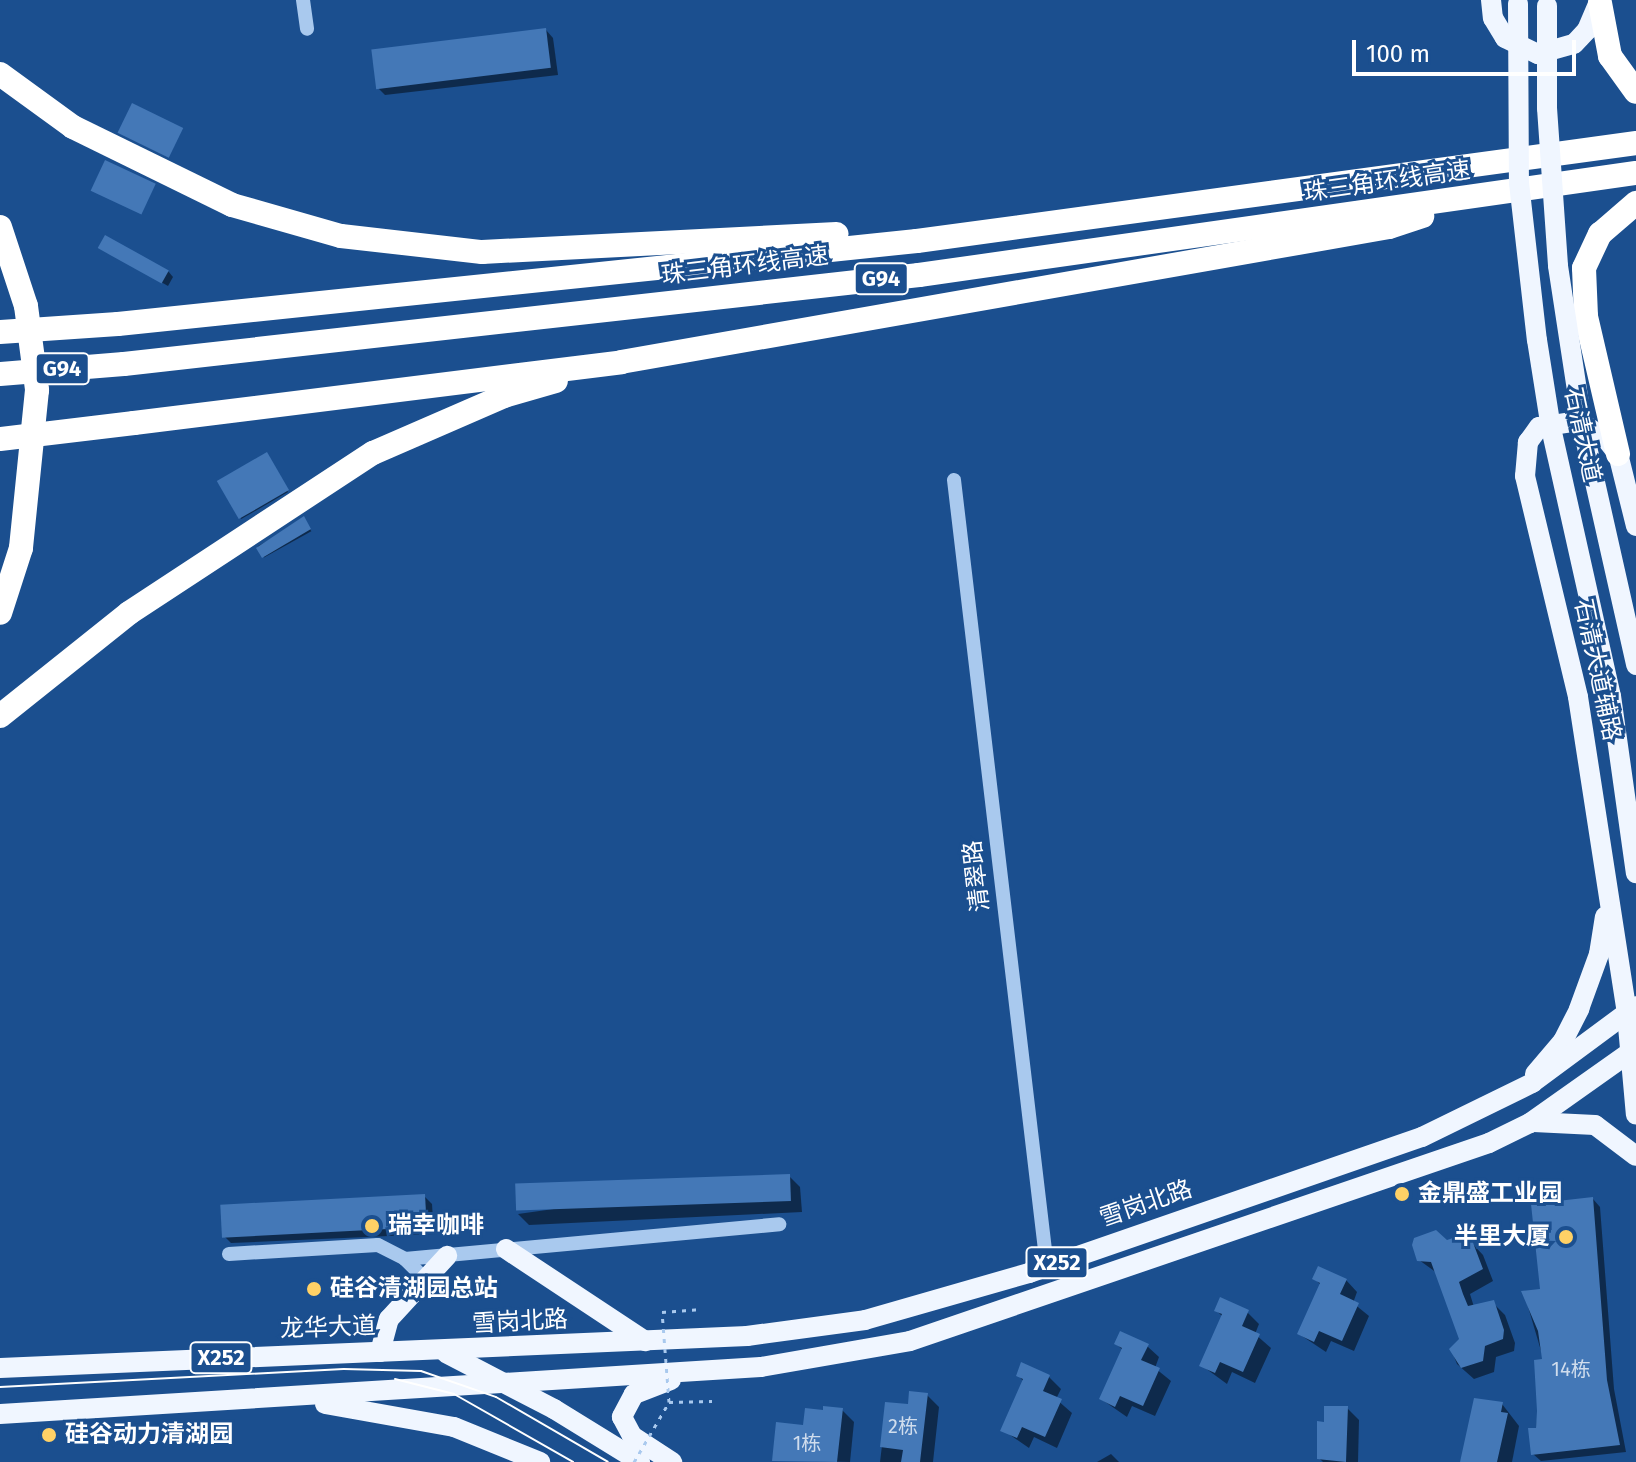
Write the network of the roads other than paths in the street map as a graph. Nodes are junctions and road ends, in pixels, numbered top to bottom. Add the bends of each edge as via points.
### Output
1 (303, 0) edge
2 (1491, 0) edge
3 (1518, 2) edge
4 (1600, 2) edge
5 (1547, 3) edge
6 (307, 29) dead end
7 (0, 74) edge
8 (1636, 92) edge
9 (1636, 143) edge
10 (1636, 173) edge
11 (1483, 197) junction
12 (1636, 203) edge
13 (1083, 220) junction
14 (0, 227) edge
15 (0, 332) edge
16 (621, 362) junction
17 (0, 374) edge
18 (0, 439) edge
19 (1618, 454) junction
20 (954, 480) dead end
21 (1636, 526) edge
22 (0, 613) edge
23 (1636, 665) edge
24 (0, 716) edge
25 (1636, 873) edge
26 (1607, 880) junction
27 (1631, 1010) edge
28 (1634, 1050) edge
29 (1515, 1092) junction
30 (1636, 1115) edge
31 (1530, 1123) junction
32 (1636, 1156) edge
33 (779, 1224) dead end
34 (506, 1249) junction
35 (229, 1254) dead end
36 (447, 1256) junction
37 (405, 1259) junction
38 (1047, 1267) junction
39 (425, 1279) junction
40 (645, 1341) junction
41 (561, 1346) junction
42 (380, 1352) junction
43 (442, 1352) junction
44 (0, 1368) edge
45 (696, 1372) junction
46 (563, 1379) junction
47 (506, 1384) junction
48 (257, 1400) junction
49 (0, 1414) edge
50 (540, 1462) edge
51 (640, 1462) edge
52 (672, 1462) edge

1 - 6 street
2 - 4 main road via 1493,18 1505,38 1538,54 1574,44
3 - 25 main road, 石清大道, bridge via 1519,183 1537,340 1551,428 1611,696
4 - 8 highway via 1610,56
5 - 23 main road, 石清大道, bridge via 1547,108 1558,266 1583,429
7 - 13 highway via 73,127 232,205 301,227 396,245 482,252
9 - 13 highway, 珠三角环线高速 / G94
10 - 11 highway, 珠三角环线高速 / G94
11 - 16 highway via 1389,227
11 - 17 highway, 珠三角环线高速 / G94, bridge via 919,275
12 - 19 highway via 1600,234 1584,268 1586,316
13 - 15 highway, 珠三角环线高速 / G94, bridge via 118,324
14 - 22 highway via 26,306 37,390 21,548
16 - 18 highway, bridge
16 - 24 highway via 504,396 373,453 129,613
19 - 21 main road
19 - 26 main road, 石清大道辅路 via 1595,429 1561,420 1539,427 1528,442 1525,476 1578,697
20 - 38 street, 清翠路
26 - 27 main road, 石清大道辅路
26 - 29 main road via 1604,925 1591,982 1563,1041
27 - 28 main road, 石清大道辅路
27 - 29 main road, 雪岗北路 / X252 via 1583,1050
28 - 30 main road, 石清大道辅路
28 - 31 main road, X252
29 - 38 main road, 雪岗北路 / X252 via 1370,1156
31 - 32 main road via 1595,1125
31 - 45 main road, X252 via 1400,1176 910,1341 833,1358
33 - 34 street
34 - 36 street
34 - 40 main road
35 - 37 street via 378,1245
36 - 37 street
36 - 39 main road
37 - 39 street
38 - 40 main road, 雪岗北路 / X252 via 850,1323 806,1331
39 - 42 main road via 389,1319
40 - 41 main road, 雪岗北路 / X252
41 - 43 main road, 雪岗北路 / X252
41 - 46 main road
42 - 43 main road, 龙华大道 / X252
42 - 44 main road, 龙华大道 / X252
43 - 47 main road, 龙华大道
45 - 46 main road, X252
45 - 52 main road via 641,1390 622,1413 632,1436
46 - 47 main road, X252
47 - 48 main road, X252
47 - 51 main road, 龙华大道
48 - 49 main road, X252
48 - 50 main road via 401,1415 454,1427

